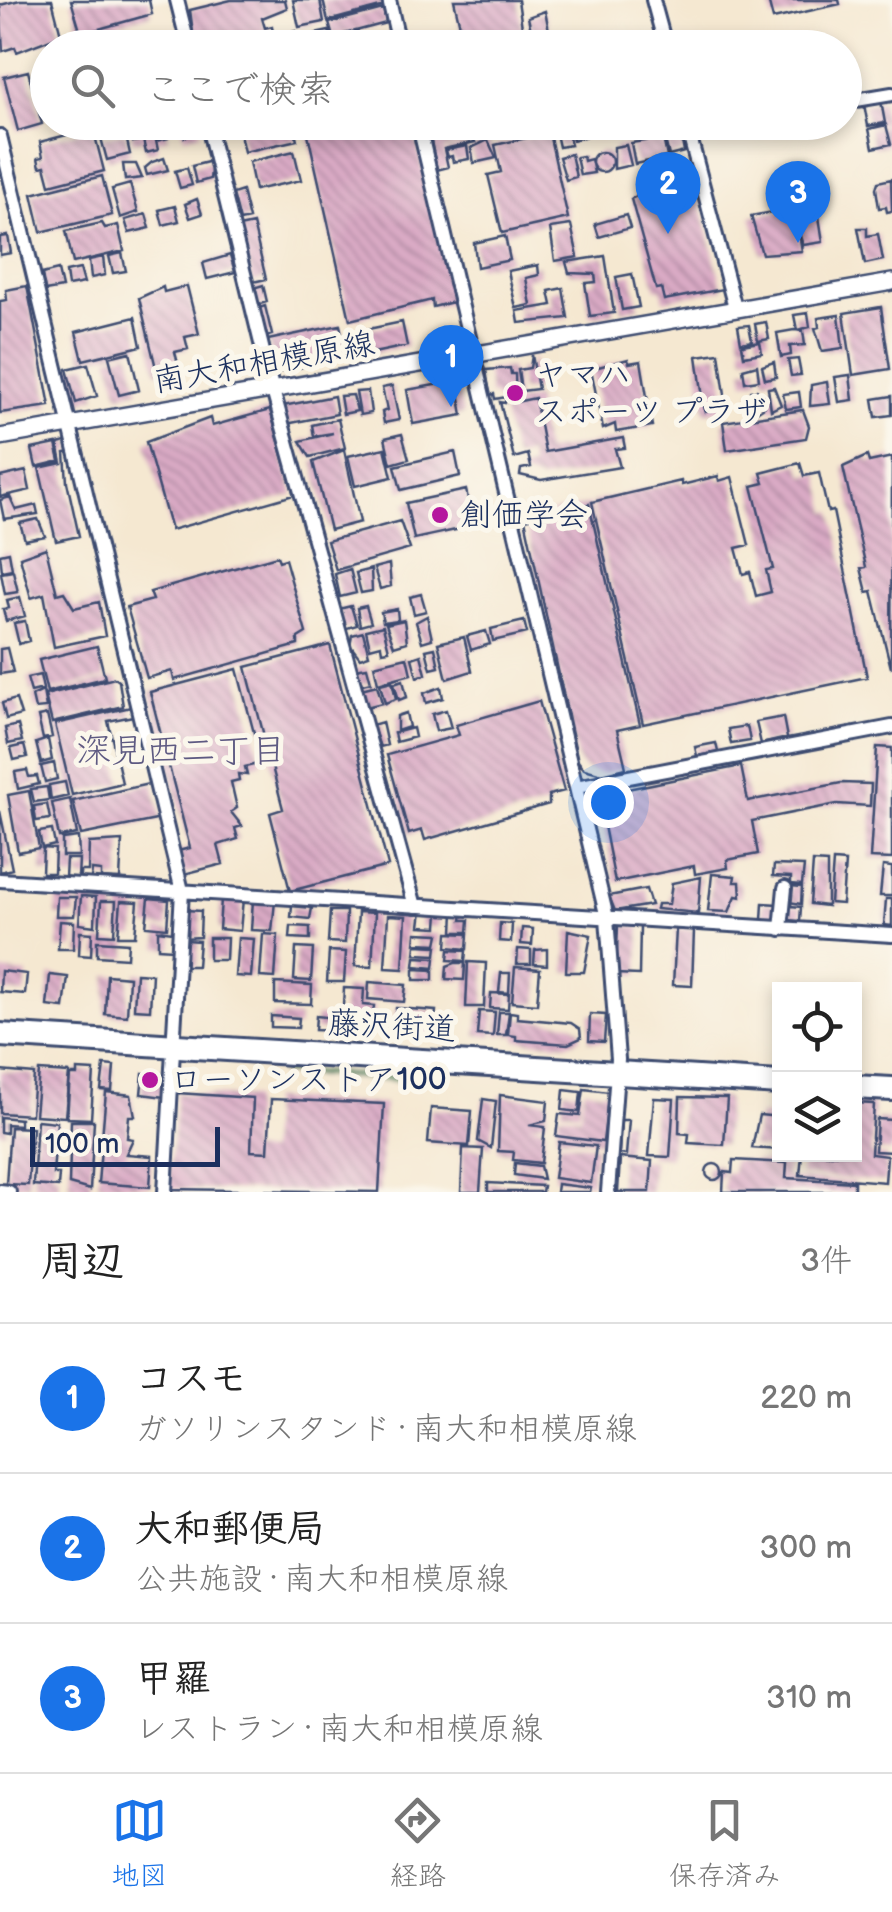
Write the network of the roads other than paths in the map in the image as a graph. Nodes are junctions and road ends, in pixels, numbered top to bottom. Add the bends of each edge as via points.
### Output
1 (177, 0) edge
2 (389, 0) edge
3 (653, 0) edge
4 (184, 30) edge
5 (396, 30) edge
6 (661, 30) edge
7 (892, 94) edge
8 (862, 99) edge
9 (0, 136) edge
10 (211, 140) edge
11 (422, 140) edge
12 (690, 140) edge
13 (3, 162) edge
14 (892, 282) edge
15 (735, 308) junction
16 (473, 353) junction
17 (272, 388) junction
18 (72, 425) junction
19 (0, 438) edge
20 (892, 727) edge
21 (576, 787) junction
22 (0, 880) edge
23 (785, 888) dead end
24 (182, 891) junction
25 (415, 906) junction
26 (607, 918) junction
27 (781, 928) junction
28 (892, 936) edge
29 (0, 1036) edge
30 (174, 1047) junction
31 (617, 1073) junction
32 (772, 1082) edge
33 (862, 1087) edge
34 (892, 1089) edge
35 (0, 1192) edge
36 (9, 1192) edge
37 (165, 1192) edge
38 (608, 1192) edge

1 - 4 street
2 - 5 street
3 - 6 street
7 - 8 street
9 - 13 street
10 - 17 street
11 - 16 street
12 - 15 street
13 - 18 street
14 - 15 street, 南大和相模原線
15 - 16 street, 南大和相模原線
16 - 17 street, 南大和相模原線
16 - 21 street
17 - 18 street, 南大和相模原線
17 - 25 street
18 - 19 street, 南大和相模原線
18 - 24 street
20 - 21 street
21 - 26 street
22 - 24 street
23 - 27 street
24 - 25 street
24 - 30 street
25 - 26 street
26 - 27 street
26 - 31 street
27 - 28 street
29 - 30 highway, 藤沢街道
30 - 31 highway, 藤沢街道
30 - 37 street
31 - 32 highway, 藤沢街道
31 - 38 street
33 - 34 highway
35 - 36 street

